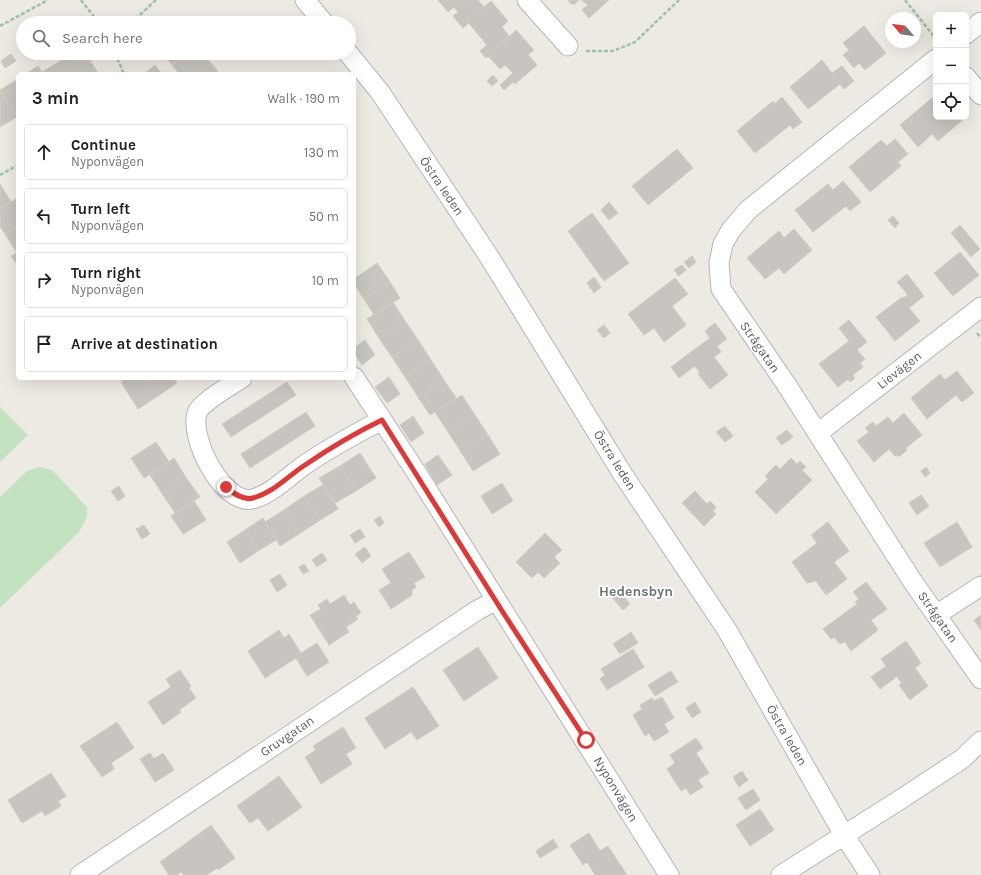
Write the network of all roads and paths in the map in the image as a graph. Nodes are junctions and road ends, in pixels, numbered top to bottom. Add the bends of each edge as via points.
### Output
1 (48, 0) edge
2 (81, 0) edge
3 (156, 0) edge
4 (306, 0) edge
5 (527, 0) edge
6 (679, 0) edge
7 (905, 0) edge
8 (18, 16) edge
9 (94, 16) edge
10 (139, 16) edge
11 (319, 16) edge
12 (16, 17) edge
13 (981, 22) edge
14 (0, 26) edge
15 (969, 32) edge
16 (933, 35) edge
17 (568, 46) joint
18 (118, 60) edge
19 (354, 60) edge
20 (933, 61) edge
21 (123, 72) edge
22 (969, 81) edge
23 (981, 95) edge
24 (16, 166) edge
25 (0, 175) edge
26 (981, 307) edge
27 (239, 380) edge
28 (356, 380) edge
29 (382, 420) junction
30 (818, 433) junction
31 (981, 586) edge
32 (496, 600) junction
33 (936, 614) junction
34 (981, 679) edge
35 (981, 741) edge
36 (844, 835) junction
37 (80, 875) edge
38 (669, 875) edge
39 (781, 875) edge
40 (870, 875) edge

1 - 8 path
2 - 9 path
3 - 10 path
4 - 11 street
5 - 17 street
6 - 17 path via 635,42 613,51 589,52
7 - 16 path
12 - 14 path
13 - 15 street
18 - 21 path
19 - 36 street, Östra leden via 380,92 490,258 622,473 727,630
20 - 30 street, Strågatan via 748,210 723,244 719,263 721,289
22 - 23 street
24 - 25 path
26 - 30 street, Lievägen
27 - 29 street via 208,400 197,412 195,427 201,450 214,471 226,487 238,496 252,499 272,489 349,437
28 - 29 street, Nyponvägen
29 - 32 street, Nyponvägen
30 - 33 street, Strågatan
31 - 33 street
32 - 37 street, Gruvgatan
32 - 38 street, Nyponvägen
33 - 34 street, Strågatan
35 - 36 street via 962,759
36 - 39 street
36 - 40 street, Östra leden

